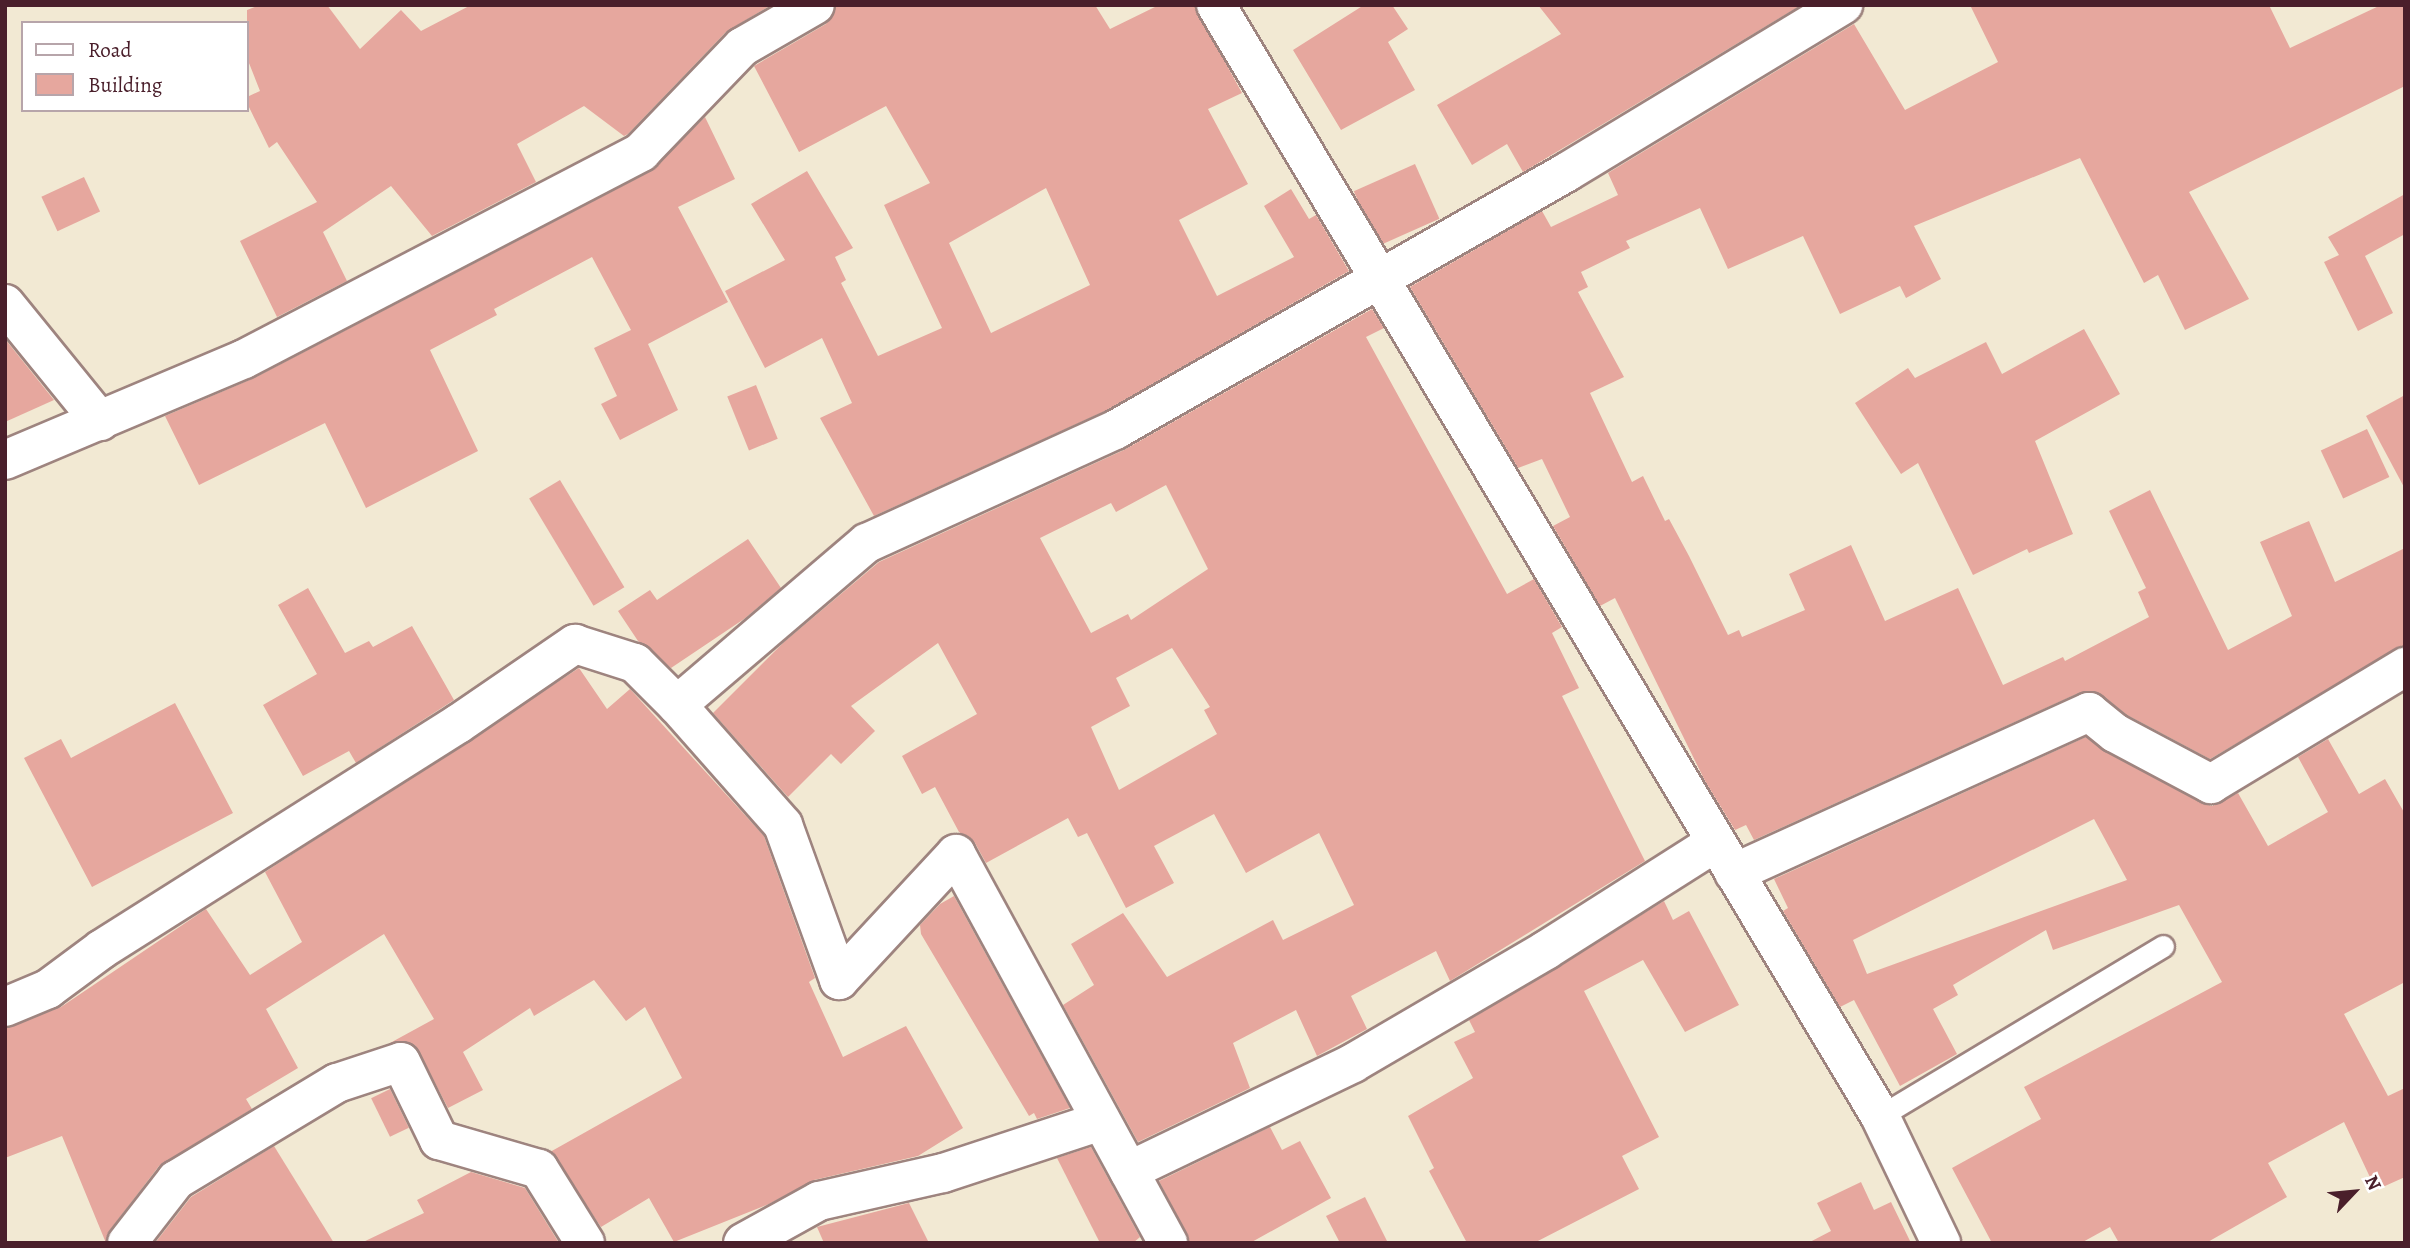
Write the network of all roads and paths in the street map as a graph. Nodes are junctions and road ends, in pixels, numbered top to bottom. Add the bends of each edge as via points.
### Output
1 (814, 5) edge
2 (1216, 5) edge
3 (1843, 5) edge
4 (1380, 278) junction
5 (5, 304) edge
6 (100, 421) junction
7 (5, 460) edge
8 (2405, 667) edge
9 (677, 705) junction
10 (1725, 858) junction
11 (2163, 946) dead end
12 (5, 1007) edge
13 (1880, 1116) junction
14 (1101, 1121) junction
15 (1129, 1171) junction
16 (127, 1243) edge
17 (585, 1243) edge
18 (743, 1243) edge
19 (1168, 1243) edge
20 (1941, 1243) edge

1 - 6 street via 742,47 641,152 244,359
2 - 4 street
3 - 4 street via 1567,172
4 - 9 street via 1115,430 867,543
4 - 10 street
5 - 6 street
6 - 7 street
8 - 10 street via 2211,784 2115,733 2089,712
9 - 12 street via 635,663 575,644 48,989
9 - 14 street via 783,825 839,980 956,854
10 - 13 street
10 - 15 street via 1546,950 1353,1063
11 - 13 lane
13 - 20 street
14 - 15 street
14 - 18 street via 943,1173 819,1201
15 - 19 street
16 - 17 street via 176,1180 337,1083 401,1062 439,1140 539,1170

